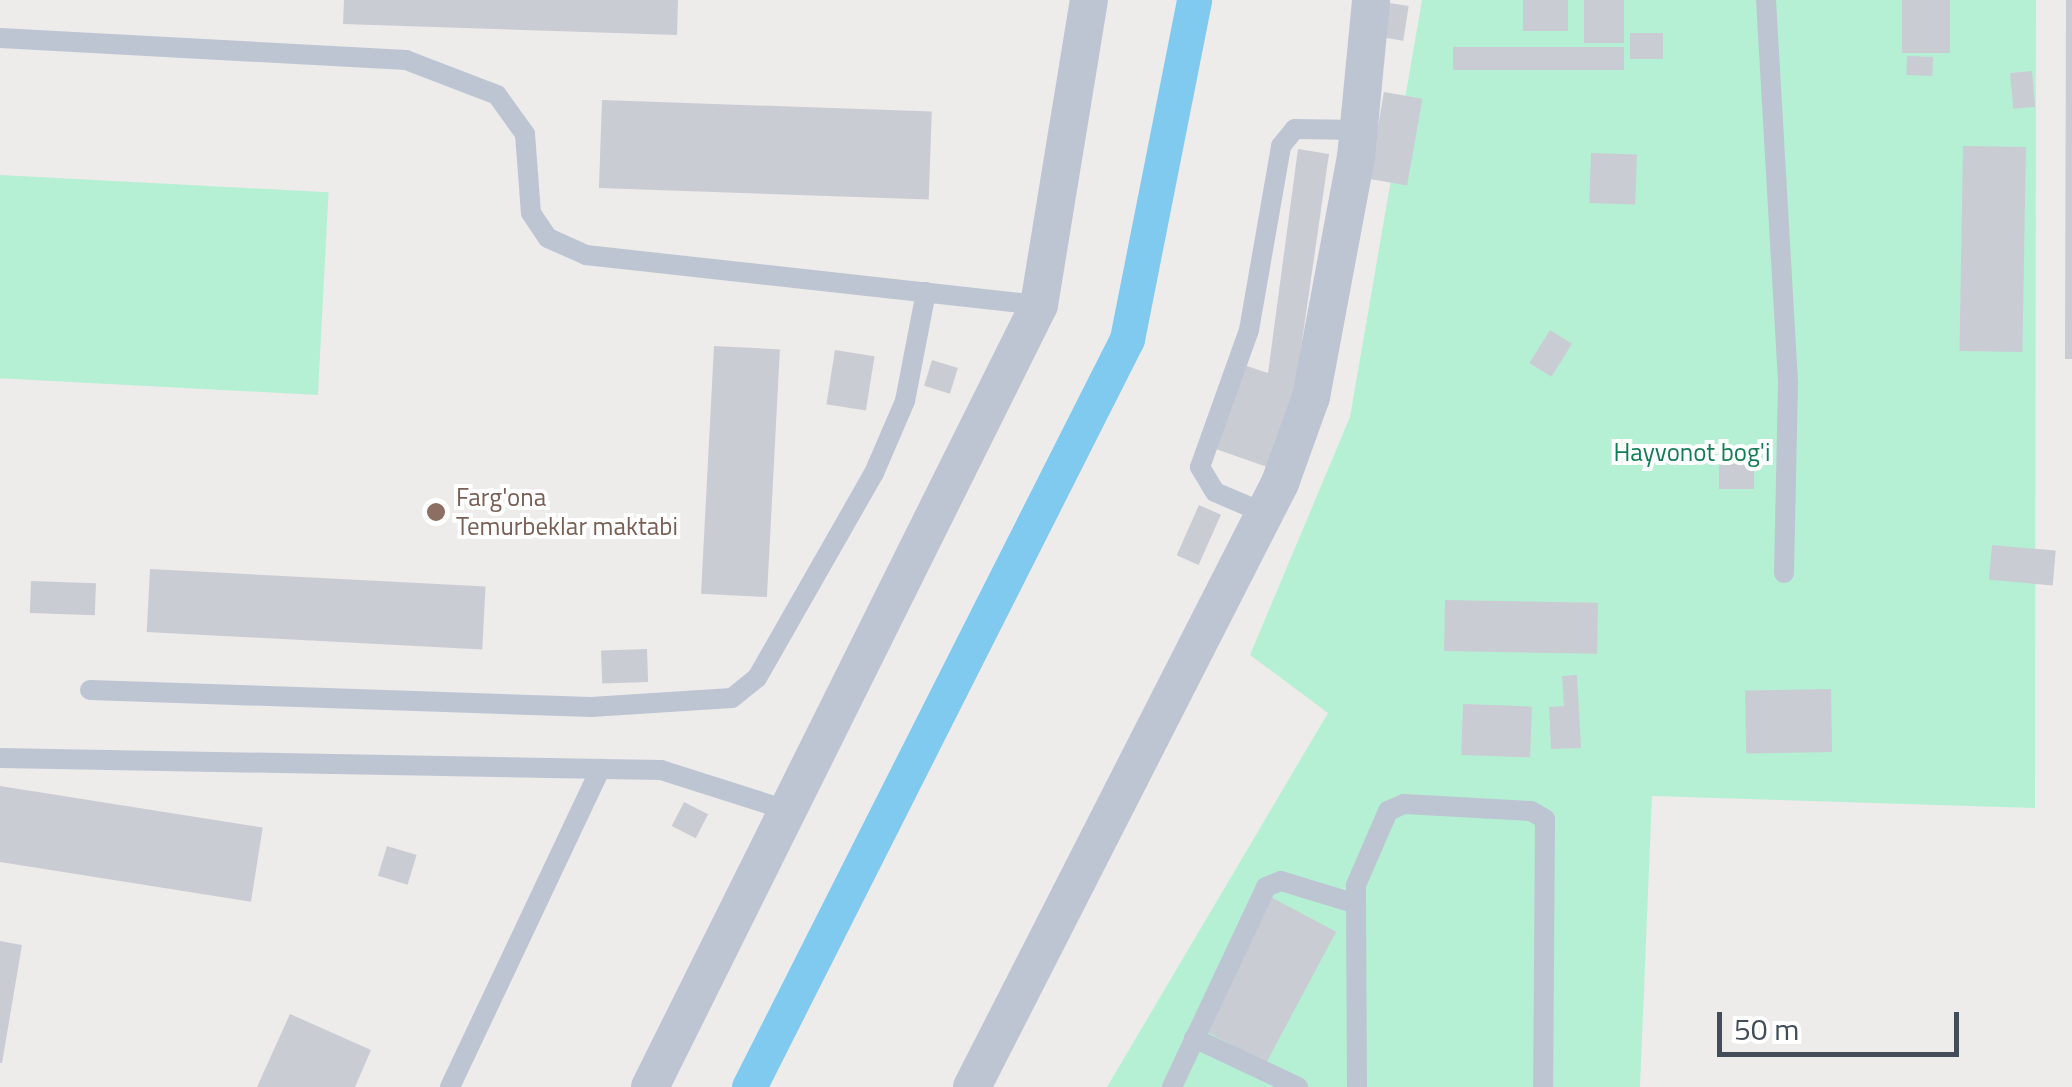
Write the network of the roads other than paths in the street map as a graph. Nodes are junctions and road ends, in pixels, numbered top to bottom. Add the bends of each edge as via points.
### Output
1 (1089, 0) edge
2 (1371, 0) edge
3 (1766, 0) edge
4 (0, 38) edge
5 (1358, 130) junction
6 (926, 292) junction
7 (1038, 305) junction
8 (1264, 513) junction
9 (1784, 573) dead end
10 (90, 690) dead end
11 (0, 758) edge
12 (600, 769) junction
13 (786, 810) junction
14 (1356, 904) junction
15 (1194, 1038) junction
16 (450, 1087) edge
17 (650, 1087) edge
18 (972, 1087) edge
19 (1172, 1087) edge
20 (1298, 1087) edge
21 (1357, 1087) edge
22 (1543, 1087) edge

1 - 7 street
2 - 5 street
3 - 9 lane via 1788,383
4 - 6 lane via 406,60 497,96 524,134 530,214 548,238 586,255
5 - 8 street via 1311,398
5 - 8 lane via 1295,130 1282,146 1249,330 1200,467 1215,492
6 - 7 lane
6 - 10 lane via 905,400 874,472 757,678 732,698 590,707
7 - 13 street
8 - 18 street
11 - 12 lane
12 - 13 lane via 661,770
12 - 16 lane
13 - 17 street
14 - 15 lane via 1282,881 1266,887
14 - 21 lane
14 - 22 lane via 1356,884 1388,811 1404,804 1532,811 1546,819
15 - 19 lane
15 - 20 lane

